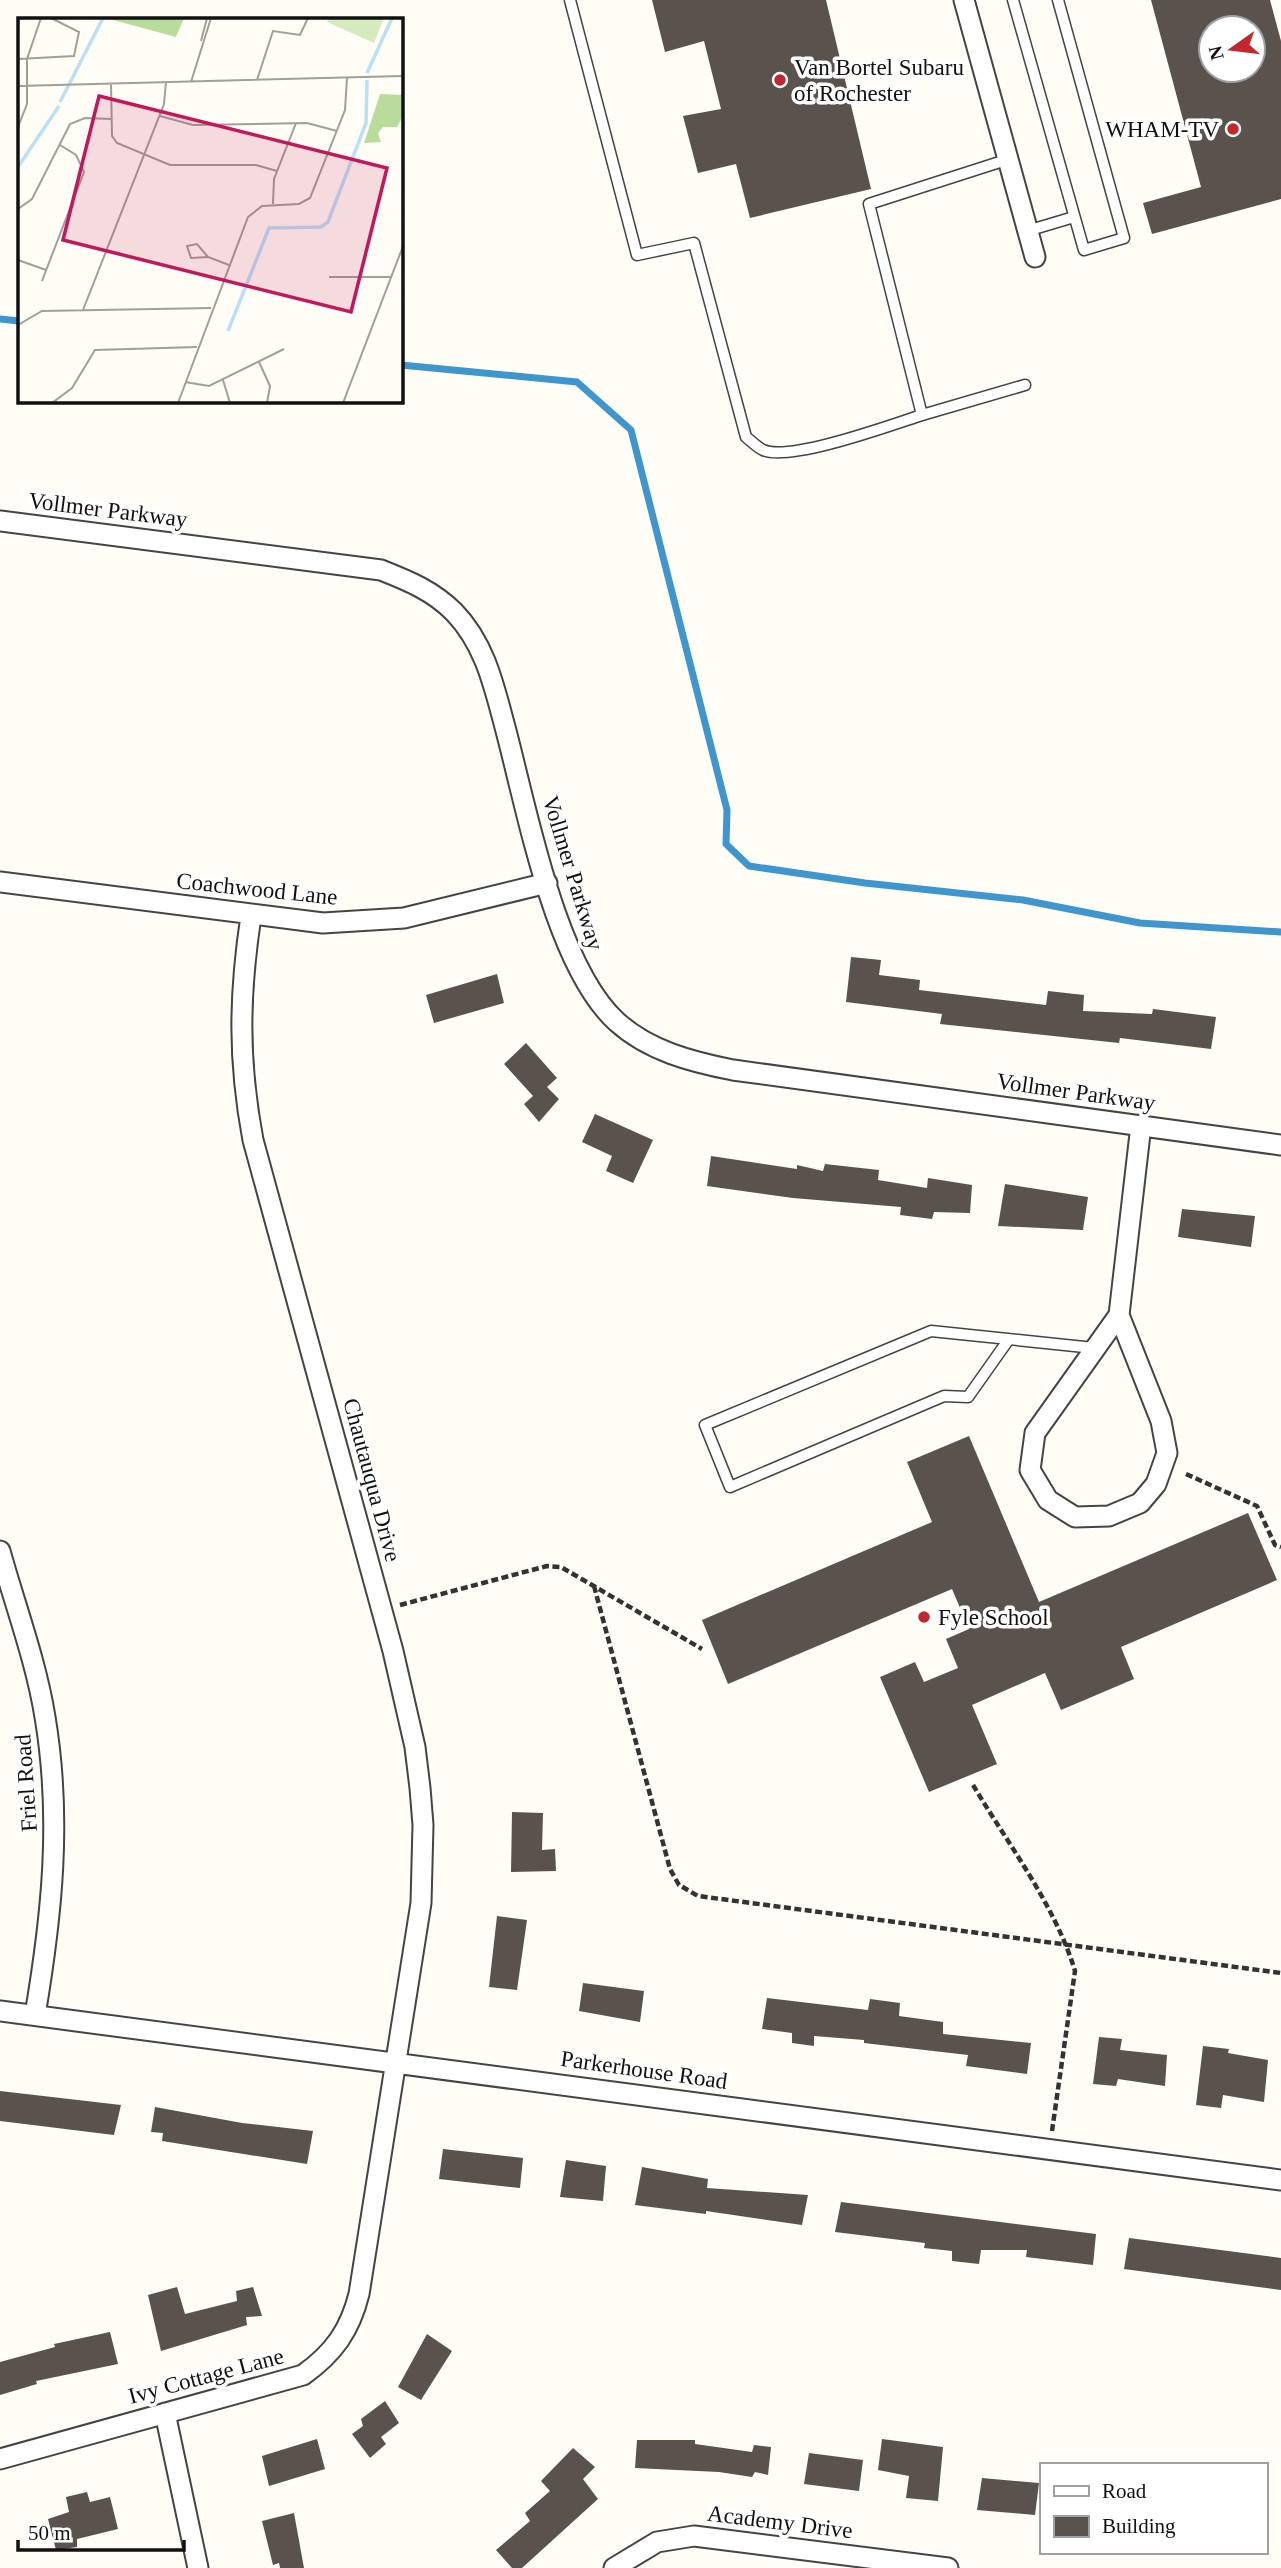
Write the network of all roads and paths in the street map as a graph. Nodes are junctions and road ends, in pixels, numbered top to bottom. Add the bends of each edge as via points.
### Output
1 (570, 0) edge
2 (964, 0) edge
3 (1013, 0) edge
4 (1058, 0) edge
5 (1006, 160) junction
6 (1074, 217) junction
7 (1027, 231) junction
8 (1035, 257) dead end
9 (1025, 385) dead end
10 (922, 415) junction
11 (0, 521) edge
12 (0, 882) edge
13 (547, 883) junction
14 (251, 916) junction
15 (1141, 1125) junction
16 (1281, 1145) edge
17 (1119, 1315) junction
18 (1009, 1339) junction
19 (1094, 1349) junction
20 (1186, 1474) dead end
21 (1281, 1547) edge
22 (0, 1551) edge
23 (594, 1586) junction
24 (382, 1610) junction
25 (702, 1649) dead end
26 (973, 1785) dead end
27 (1067, 1947) junction
28 (1281, 1973) edge
29 (0, 2011) edge
30 (35, 2015) junction
31 (398, 2062) junction
32 (1049, 2149) junction
33 (1281, 2180) edge
34 (165, 2413) junction
35 (0, 2459) edge
36 (198, 2568) edge
37 (614, 2568) edge
38 (948, 2568) edge

1 - 10 lane via 637,255 694,243 746,437 764,450 781,452 815,447
2 - 5 street
3 - 6 lane
4 - 6 lane via 1124,238 1084,250
5 - 7 street
5 - 10 lane via 869,204
6 - 7 lane
7 - 8 street
9 - 10 lane
11 - 13 street, Vollmer Parkway via 381,570 436,596 468,629 489,665
12 - 14 street, Coachwood Lane
13 - 14 street, Coachwood Lane via 404,918 323,923
13 - 15 street, Vollmer Parkway via 578,970 596,999 617,1023 671,1055 733,1070
14 - 24 street, Chautauqua Drive via 239,1030 253,1140
15 - 16 street, Vollmer Parkway
15 - 17 street
17 - 19 street
17 - 19 street via 1161,1421 1167,1453 1156,1484 1140,1503 1109,1516 1075,1517 1048,1500 1030,1470 1035,1433
18 - 18 lane via 968,1397 944,1396 730,1487 705,1425 931,1331
18 - 19 lane
20 - 21 path via 1257,1506 1275,1545
22 - 30 street, Friel Road via 45,1714 56,1812 53,1897
23 - 24 path via 561,1567 547,1566
23 - 25 path
23 - 27 path via 670,1868 679,1885 698,1896
24 - 31 street, Chautauqua Drive via 415,1747 423,1825 421,1903
26 - 27 path
27 - 28 path
27 - 32 path via 1075,1971
29 - 30 street, Parkerhouse Road
30 - 31 street, Parkerhouse Road
31 - 32 street, Parkerhouse Road
31 - 34 street, Ivy Cottage Lane via 359,2294 345,2336 303,2375
32 - 33 street, Parkerhouse Road
34 - 35 street, Ivy Cottage Lane
34 - 36 street
37 - 38 street, Academy Drive via 657,2542 694,2536

